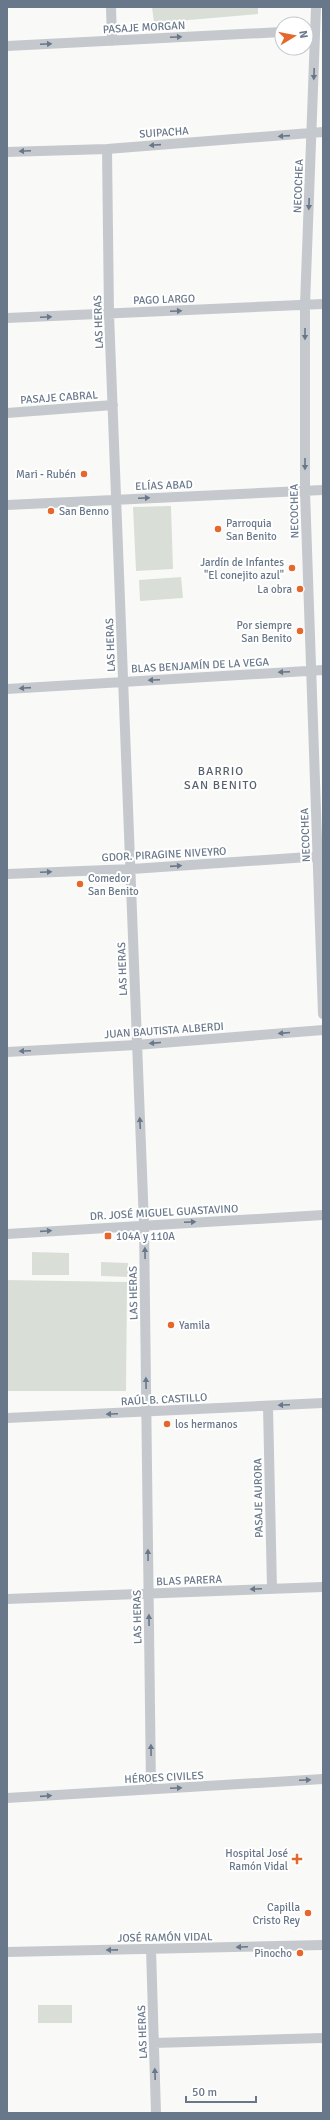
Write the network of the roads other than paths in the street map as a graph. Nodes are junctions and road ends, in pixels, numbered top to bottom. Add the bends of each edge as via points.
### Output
1 (111, 7) edge
2 (316, 7) edge
3 (315, 30) edge
4 (274, 32) edge
5 (112, 41) junction
6 (7, 46) edge
7 (323, 132) edge
8 (312, 134) junction
9 (107, 148) junction
10 (7, 152) edge
11 (323, 304) edge
12 (305, 306) junction
13 (109, 314) junction
14 (7, 318) edge
15 (113, 405) junction
16 (7, 413) edge
17 (323, 490) edge
18 (305, 491) junction
19 (117, 499) junction
20 (7, 505) edge
21 (323, 670) edge
22 (310, 671) junction
23 (124, 682) junction
24 (7, 689) edge
25 (320, 856) edge
26 (132, 868) junction
27 (7, 874) edge
28 (323, 1014) edge
29 (323, 1030) edge
30 (136, 1045) junction
31 (7, 1052) edge
32 (323, 1215) edge
33 (144, 1224) junction
34 (7, 1234) edge
35 (323, 1403) edge
36 (268, 1406) junction
37 (146, 1413) junction
38 (7, 1418) edge
39 (323, 1587) edge
40 (272, 1589) junction
41 (148, 1594) junction
42 (7, 1599) edge
43 (323, 1779) edge
44 (152, 1789) junction
45 (7, 1798) edge
46 (323, 1945) edge
47 (151, 1949) junction
48 (7, 1952) edge
49 (323, 2038) edge
50 (154, 2043) junction
51 (156, 2113) edge

1 - 5 street
2 - 3 street, NECOCHEA
3 -> 8 street, NECOCHEA
5 -> 4 street, PASAJE MORGAN
6 -> 5 street, PASAJE MORGAN
7 - 8 street, SUIPACHA
8 -> 9 street, SUIPACHA
8 -> 12 street, NECOCHEA
9 -> 10 street, SUIPACHA
9 - 13 street, LAS HERAS
11 - 12 street, PAGO LARGO
13 -> 12 street, PAGO LARGO
12 -> 18 street, NECOCHEA
14 -> 13 street, PAGO LARGO
13 - 15 street, LAS HERAS
15 - 16 street, PASAJE CABRAL
15 - 19 street, LAS HERAS
17 - 18 street, ELÍAS ABAD
19 -> 18 street, ELÍAS ABAD
18 - 22 street, NECOCHEA
19 - 20 street, ELÍAS ABAD
19 - 23 street, LAS HERAS
21 - 22 street, BLAS BENJAMÍN DE LA VEGA
22 -> 23 street, BLAS BENJAMÍN DE LA VEGA
22 - 25 street, NECOCHEA
23 -> 24 street, BLAS BENJAMÍN DE LA VEGA
23 - 26 street, LAS HERAS
26 -> 25 street, GDOR. PIRAGINE NIVEYRO
25 - 28 street, NECOCHEA
27 -> 26 street, GDOR. PIRAGINE NIVEYRO
26 - 30 street, LAS HERAS
29 -> 30 street, JUAN BAUTISTA ALBERDI
30 -> 31 street, JUAN BAUTISTA ALBERDI
33 -> 30 street, LAS HERAS
33 -> 32 street, DR. JOSÉ MIGUEL GUASTAVINO
34 -> 33 street, DR. JOSÉ MIGUEL GUASTAVINO
37 -> 33 street, LAS HERAS
35 -> 36 street, RAÚL B. CASTILLO
36 - 37 street, RAÚL B. CASTILLO
36 - 40 street, PASAJE AURORA
37 -> 38 street, RAÚL B. CASTILLO
41 -> 37 street, LAS HERAS
39 - 40 street, BLAS PARERA
40 -> 41 street, BLAS PARERA
41 - 42 street, BLAS PARERA
44 -> 41 street, LAS HERAS
44 -> 43 street, HÉROES CIVILES
45 -> 44 street, HÉROES CIVILES
46 -> 47 street, JOSÉ RAMÓN VIDAL
47 -> 48 street, JOSÉ RAMÓN VIDAL
47 - 50 street, LAS HERAS
49 - 50 street
51 -> 50 street, LAS HERAS

